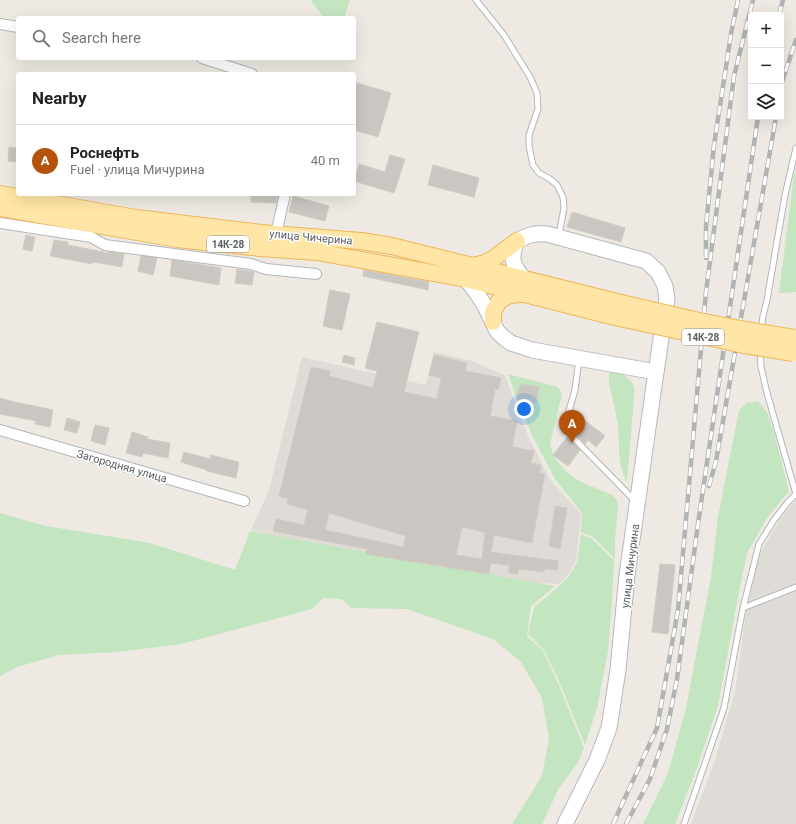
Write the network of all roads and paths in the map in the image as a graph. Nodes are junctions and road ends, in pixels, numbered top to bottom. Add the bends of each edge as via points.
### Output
1 (476, 0) edge
2 (0, 24) edge
3 (16, 27) edge
4 (208, 60) edge
5 (246, 72) edge
6 (796, 148) edge
7 (0, 194) edge
8 (285, 196) edge
9 (0, 208) edge
10 (0, 223) edge
11 (276, 234) junction
12 (559, 238) junction
13 (517, 241) junction
14 (469, 273) junction
15 (316, 274) dead end
16 (523, 286) junction
17 (616, 309) junction
18 (493, 322) junction
19 (760, 338) dead end
20 (795, 338) edge
21 (760, 345) dead end
22 (794, 353) edge
23 (579, 358) junction
24 (656, 372) junction
25 (0, 430) edge
26 (796, 494) edge
27 (244, 501) dead end
28 (637, 504) junction
29 (796, 586) edge
30 (743, 608) junction
31 (565, 824) edge
32 (684, 824) edge

1 - 12 lane via 504,35 537,93 538,109 529,135 529,146 534,165 540,173 557,185 563,196 564,208
2 - 3 street
4 - 5 street
6 - 19 lane
7 - 11 main road, улица Чичерина / 14К-28 via 136,218
8 - 11 street
9 - 14 main road, улица Чичерина / 14К-28 via 177,239 317,252
10 - 15 street via 91,238 105,245
11 - 14 main road, улица Чичерина / 14К-28 via 392,246
12 - 13 main road via 536,234
12 - 24 main road, улица Мичурина via 646,261 658,272 665,286 667,299
13 - 14 main road via 494,259
13 - 16 main road via 513,259
14 - 16 main road, улица Чичерина / 14К-28
14 - 18 main road via 476,292
16 - 17 main road, улица Чичерина / 14К-28
16 - 18 main road via 499,302 493,312
17 - 20 main road, 14К-28, bridge
17 - 22 main road, 14К-28, bridge via 730,342
18 - 23 main road via 497,330 511,343 532,350
21 - 26 lane via 761,367 767,393
23 - 24 main road
23 - 28 lane via 575,390 564,428
24 - 28 main road, улица Мичурина
25 - 27 street, Загородняя улица
26 - 30 lane via 774,520 759,544
28 - 31 main road, улица Мичурина via 609,728 597,760
29 - 30 lane
30 - 32 lane via 724,708

